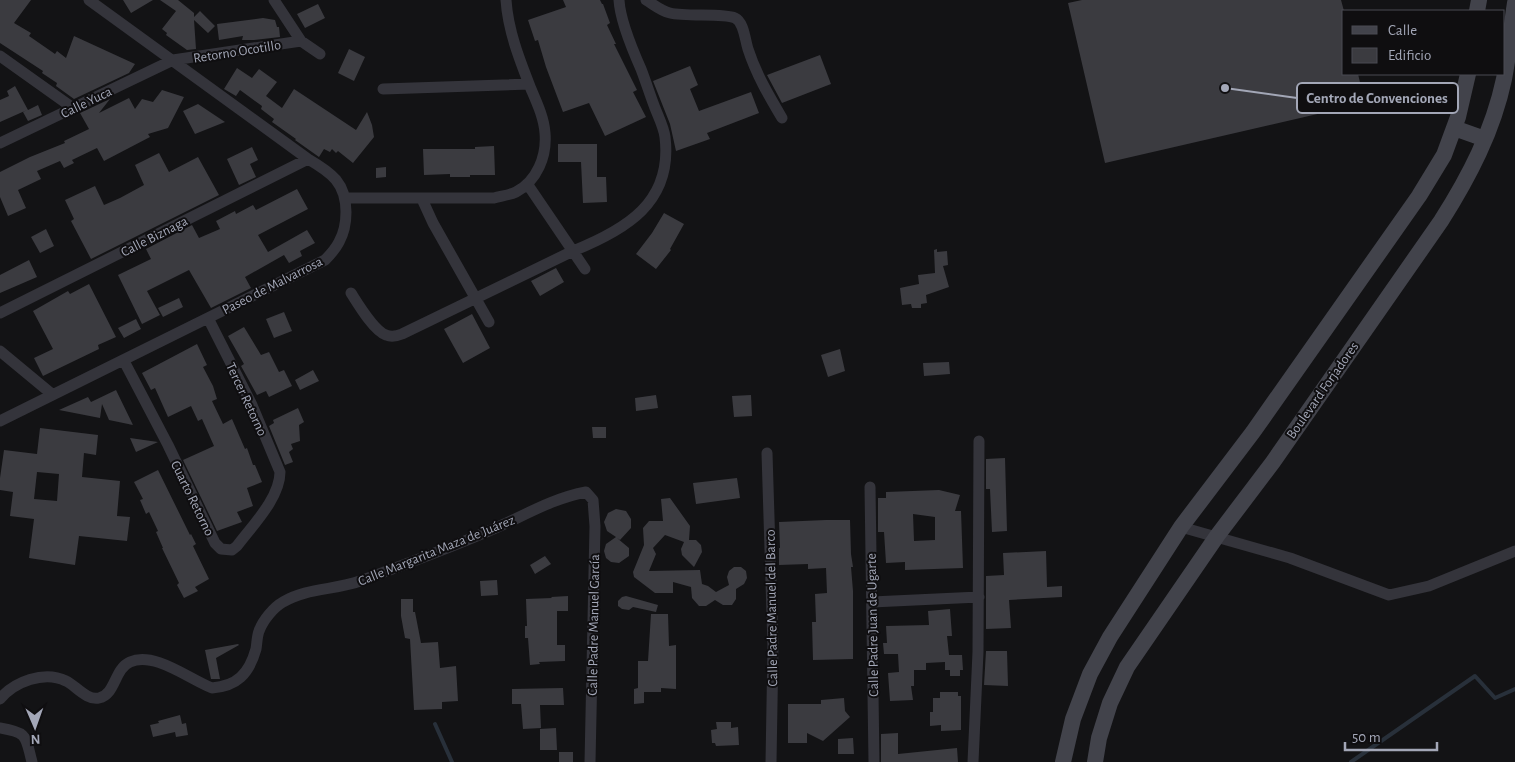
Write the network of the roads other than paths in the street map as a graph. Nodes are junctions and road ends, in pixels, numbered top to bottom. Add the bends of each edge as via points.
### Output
1 (89, 0) edge
2 (274, 0) edge
3 (506, 0) edge
4 (620, 0) edge
5 (646, 0) edge
6 (1515, 3) edge
7 (1513, 26) edge
8 (301, 41) junction
9 (320, 54) dead end
10 (0, 56) edge
11 (173, 60) junction
12 (1505, 73) edge
13 (1468, 75) edge
14 (1505, 75) edge
15 (529, 84) junction
16 (383, 89) dead end
17 (73, 108) junction
18 (782, 118) dead end
19 (1454, 128) junction
20 (1485, 139) junction
21 (0, 144) edge
22 (308, 159) junction
23 (528, 184) junction
24 (346, 198) junction
25 (422, 199) junction
26 (573, 251) junction
27 (585, 270) dead end
28 (351, 293) dead end
29 (475, 299) junction
30 (0, 313) edge
31 (208, 318) junction
32 (489, 322) dead end
33 (0, 351) edge
34 (124, 361) junction
35 (53, 395) junction
36 (0, 421) edge
37 (979, 441) dead end
38 (767, 453) dead end
39 (280, 482) joint
40 (870, 487) dead end
41 (586, 492) joint
42 (1181, 527) junction
43 (1217, 536) junction
44 (1515, 551) edge
45 (979, 597) junction
46 (872, 602) junction
47 (0, 700) edge
48 (0, 728) edge
49 (32, 762) edge
50 (590, 762) edge
51 (772, 762) edge
52 (874, 762) edge
53 (973, 762) edge
54 (1063, 762) edge
55 (1095, 762) edge

1 - 11 street
2 - 8 street, Retorno Ocotillo
3 - 15 street via 507,16
4 - 26 street via 630,44 665,135 666,153 661,181 652,198 625,226
5 - 18 street via 668,13 737,20 766,92
6 - 7 main road, Boulevard Forjadores
7 - 12 main road, Boulevard Forjadores
8 - 9 street, Retorno Ocotillo
8 - 11 street, Retorno Ocotillo
10 - 17 street
11 - 17 street, Calle Yuca
11 - 22 street
13 - 19 main road
14 - 20 main road, Boulevard Forjadores
15 - 16 street
15 - 23 street via 546,133 540,167
17 - 21 street, Calle Yuca
19 - 20 main road
19 - 42 main road via 1444,155 1414,204 1253,432
20 - 43 main road, Boulevard Forjadores via 1467,180 1441,221 1273,462
22 - 24 street via 334,177
22 - 30 street, Calle Biznaga
23 - 25 street via 494,198
23 - 26 street
24 - 25 street
24 - 31 street, Paseo de Malvarrosa via 346,222 339,242 325,260
25 - 29 street
26 - 27 street
26 - 29 street
28 - 29 street via 377,330 390,336 402,334
29 - 32 street
31 - 34 street, Paseo de Malvarrosa
31 - 39 street, Tercer Retorno via 256,413 278,465
33 - 35 street
34 - 35 street, Paseo de Malvarrosa
34 - 39 street, Cuarto Retorno via 215,543 221,549 232,550 237,546 275,494
35 - 36 street, Paseo de Malvarrosa
37 - 45 street
38 - 51 street, Calle Padre Manuel del Barco via 773,646
40 - 46 street, Calle Padre Juan de Ugarte
41 - 47 street, Calle Margarita Maza de Juárez via 540,506 452,546 357,582 304,593 282,602 259,631 247,672 234,683 212,688 156,660 144,659 130,662 120,669 113,685 100,698 89,696 66,681 43,677 8,690
41 - 50 street, Calle Padre Manuel García via 593,500 595,526
42 - 43 street
42 - 54 main road via 1090,674 1073,719
43 - 44 street via 1290,558 1389,595 1429,586
43 - 55 main road, Boulevard Forjadores via 1127,667 1110,703
45 - 46 street
45 - 53 street
46 - 52 street, Calle Padre Juan de Ugarte
48 - 49 street via 18,731 26,738

